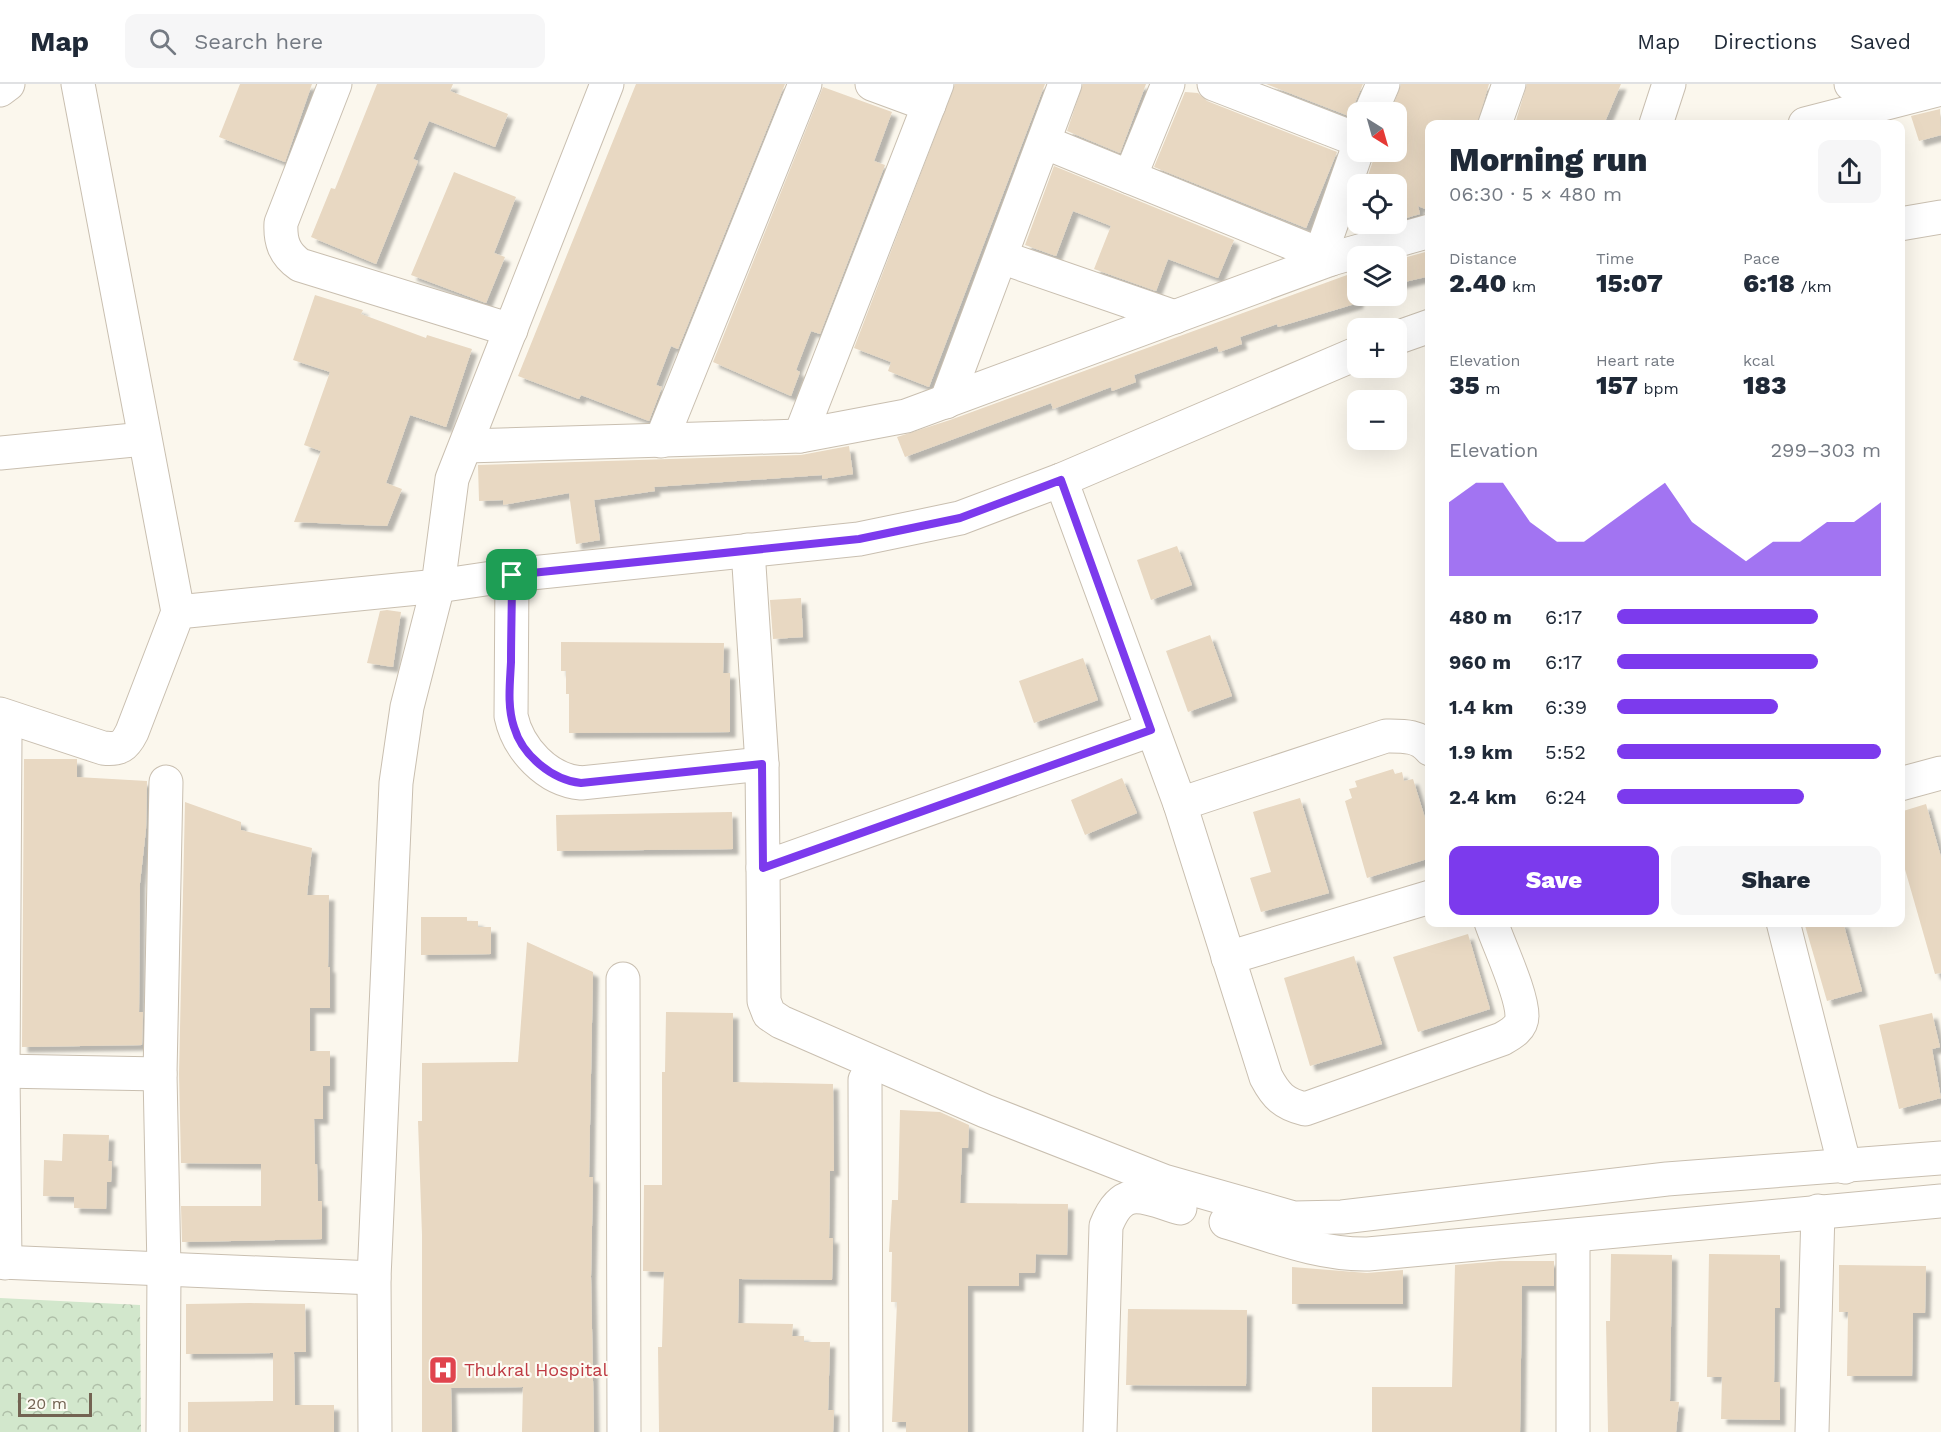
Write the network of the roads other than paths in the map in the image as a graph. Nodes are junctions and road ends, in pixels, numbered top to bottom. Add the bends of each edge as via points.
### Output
1 (8, 84) edge
2 (78, 84) edge
3 (335, 84) edge
4 (608, 84) edge
5 (805, 84) edge
6 (872, 84) edge
7 (1065, 84) edge
8 (1168, 84) edge
9 (1214, 84) edge
10 (1383, 84) edge
11 (1509, 84) edge
12 (1851, 84) edge
13 (1659, 87) edge
14 (1941, 89) edge
15 (0, 90) edge
16 (1251, 91) edge
17 (933, 95) edge
18 (1893, 100) junction
19 (1375, 102) edge
20 (1496, 120) edge
21 (1656, 120) edge
22 (1820, 120) edge
23 (1347, 135) edge
24 (1044, 142) junction
25 (1354, 162) edge
26 (1130, 177) junction
27 (1941, 217) edge
28 (1905, 223) edge
29 (1425, 232) edge
30 (1000, 257) junction
31 (1325, 258) junction
32 (1175, 317) junction
33 (1425, 328) edge
34 (511, 330) junction
35 (1407, 334) edge
36 (1347, 358) edge
37 (946, 402) junction
38 (801, 436) junction
39 (144, 439) junction
40 (661, 441) junction
41 (465, 446) junction
42 (0, 453) edge
43 (1061, 480) junction
44 (748, 550) junction
45 (512, 575) junction
46 (438, 586) junction
47 (177, 612) junction
48 (2, 724) edge
49 (1151, 730) junction
50 (1425, 743) edge
51 (762, 764) junction
52 (1941, 773) edge
53 (166, 782) dead end
54 (1905, 783) edge
55 (1180, 804) junction
56 (763, 868) junction
57 (1425, 899) edge
58 (1493, 927) edge
59 (1783, 927) edge
60 (1228, 958) junction
61 (623, 979) dead end
62 (1, 1071) edge
63 (160, 1074) junction
64 (864, 1080) dead end
65 (1941, 1158) edge
66 (1845, 1167) junction
67 (1941, 1201) edge
68 (1818, 1211) junction
69 (1573, 1237) junction
70 (3, 1262) edge
71 (164, 1269) junction
72 (374, 1278) junction
73 (163, 1432) edge
74 (375, 1432) edge
75 (624, 1432) edge
76 (866, 1432) edge
77 (1100, 1432) edge
78 (1573, 1432) edge
79 (1812, 1432) edge

1 - 15 street
2 - 39 street
3 - 34 street via 281,223 280,240 291,259
4 - 34 street
5 - 40 street
6 - 17 street
7 - 24 street
8 - 26 street
9 - 16 street
10 - 19 street
11 - 20 street
12 - 18 street
13 - 21 street
14 - 18 street
16 - 23 street
17 - 38 street
18 - 22 street
24 - 26 street
24 - 30 street
25 - 31 street
26 - 31 street
27 - 28 street
29 - 31 street
30 - 32 street
30 - 37 street
31 - 32 street
32 - 37 street
33 - 35 street
34 - 41 street
36 - 43 street
37 - 38 street via 906,416
38 - 40 street
39 - 42 street
39 - 47 street
40 - 41 street
41 - 46 street via 452,479
43 - 44 street via 960,518 859,539
43 - 49 street
44 - 45 street
44 - 51 street
45 - 46 street
45 - 51 street via 511,716 523,744 548,770 567,782 581,783
46 - 47 street
46 - 72 street via 407,707 396,783
47 - 48 street via 132,732 126,744 117,750
48 - 62 street
49 - 55 street
49 - 56 street
50 - 55 street via 1407,736 1386,736
51 - 56 street
52 - 54 street
53 - 63 street
55 - 60 street
56 - 66 street via 764,1001 769,1014 985,1110 1141,1172 1259,1209 1294,1218 1342,1217 1667,1179
57 - 60 street
58 - 60 street via 1518,999 1522,1017 1516,1031 1305,1109 1288,1105 1276,1095 1266,1077
59 - 66 street
61 - 75 street
62 - 63 street
62 - 70 street
63 - 71 street
64 - 76 street
65 - 66 street
67 - 68 street
68 - 69 street
68 - 79 street
69 - 77 street via 1342,1254 1137,1194 1121,1200 1106,1226
69 - 78 street
70 - 71 street
71 - 72 street
71 - 73 street
72 - 74 street

